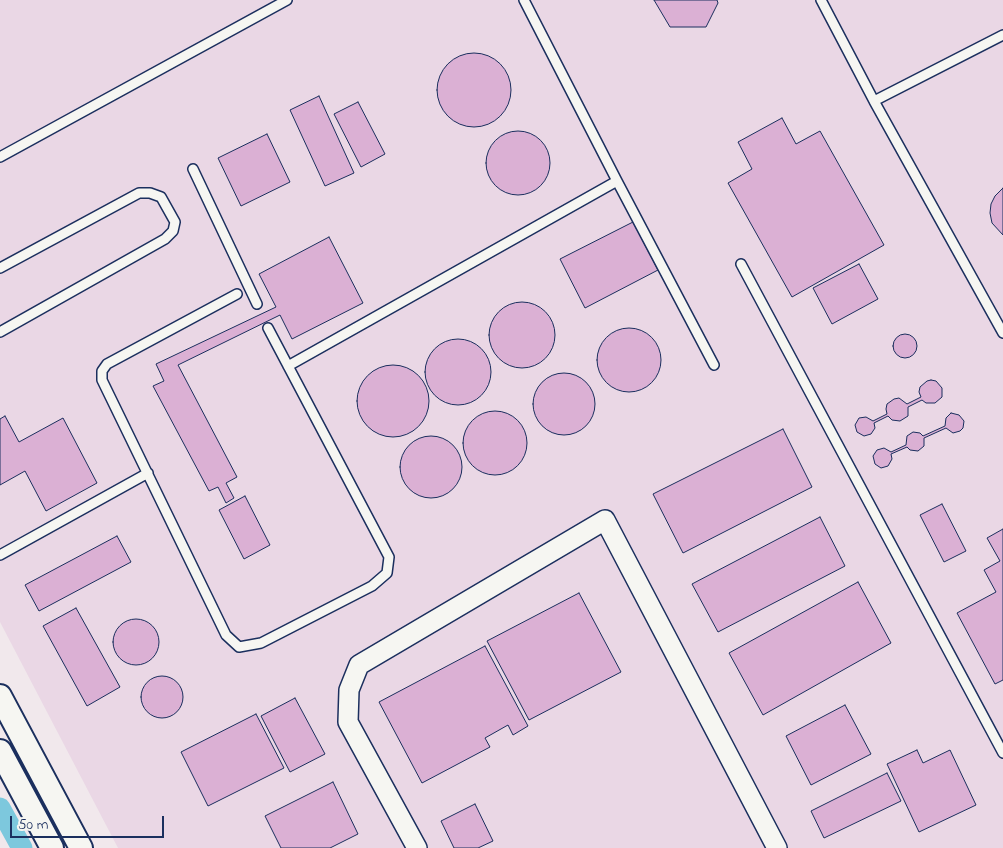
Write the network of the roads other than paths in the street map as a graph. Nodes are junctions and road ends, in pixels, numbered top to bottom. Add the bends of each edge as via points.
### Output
1 (287, 0) edge
2 (524, 0) edge
3 (821, 0) edge
4 (1003, 35) edge
5 (874, 101) junction
6 (0, 158) edge
7 (193, 169) dead end
8 (617, 181) junction
9 (742, 264) dead end
10 (0, 268) edge
11 (237, 294) dead end
12 (257, 304) dead end
13 (268, 328) dead end
14 (0, 332) edge
15 (1003, 333) edge
16 (714, 365) dead end
17 (288, 366) junction
18 (148, 473) junction
19 (0, 555) edge
20 (0, 696) edge
21 (0, 751) edge
22 (1003, 753) edge
23 (52, 848) edge
24 (81, 848) edge
25 (416, 848) edge
26 (777, 848) edge

1 - 6 lane
2 - 8 lane
3 - 5 lane
4 - 5 lane
5 - 15 lane
7 - 12 lane
8 - 16 lane
8 - 17 lane
9 - 22 lane
10 - 14 lane via 139,193 160,197 175,222 165,239
11 - 18 lane via 107,364 102,371 102,380
13 - 17 lane
17 - 18 lane via 389,557 387,573 372,586 261,643 239,646 226,635
18 - 19 lane
20 - 24 street
21 - 23 street
25 - 26 street via 348,722 349,690 359,665 605,520

